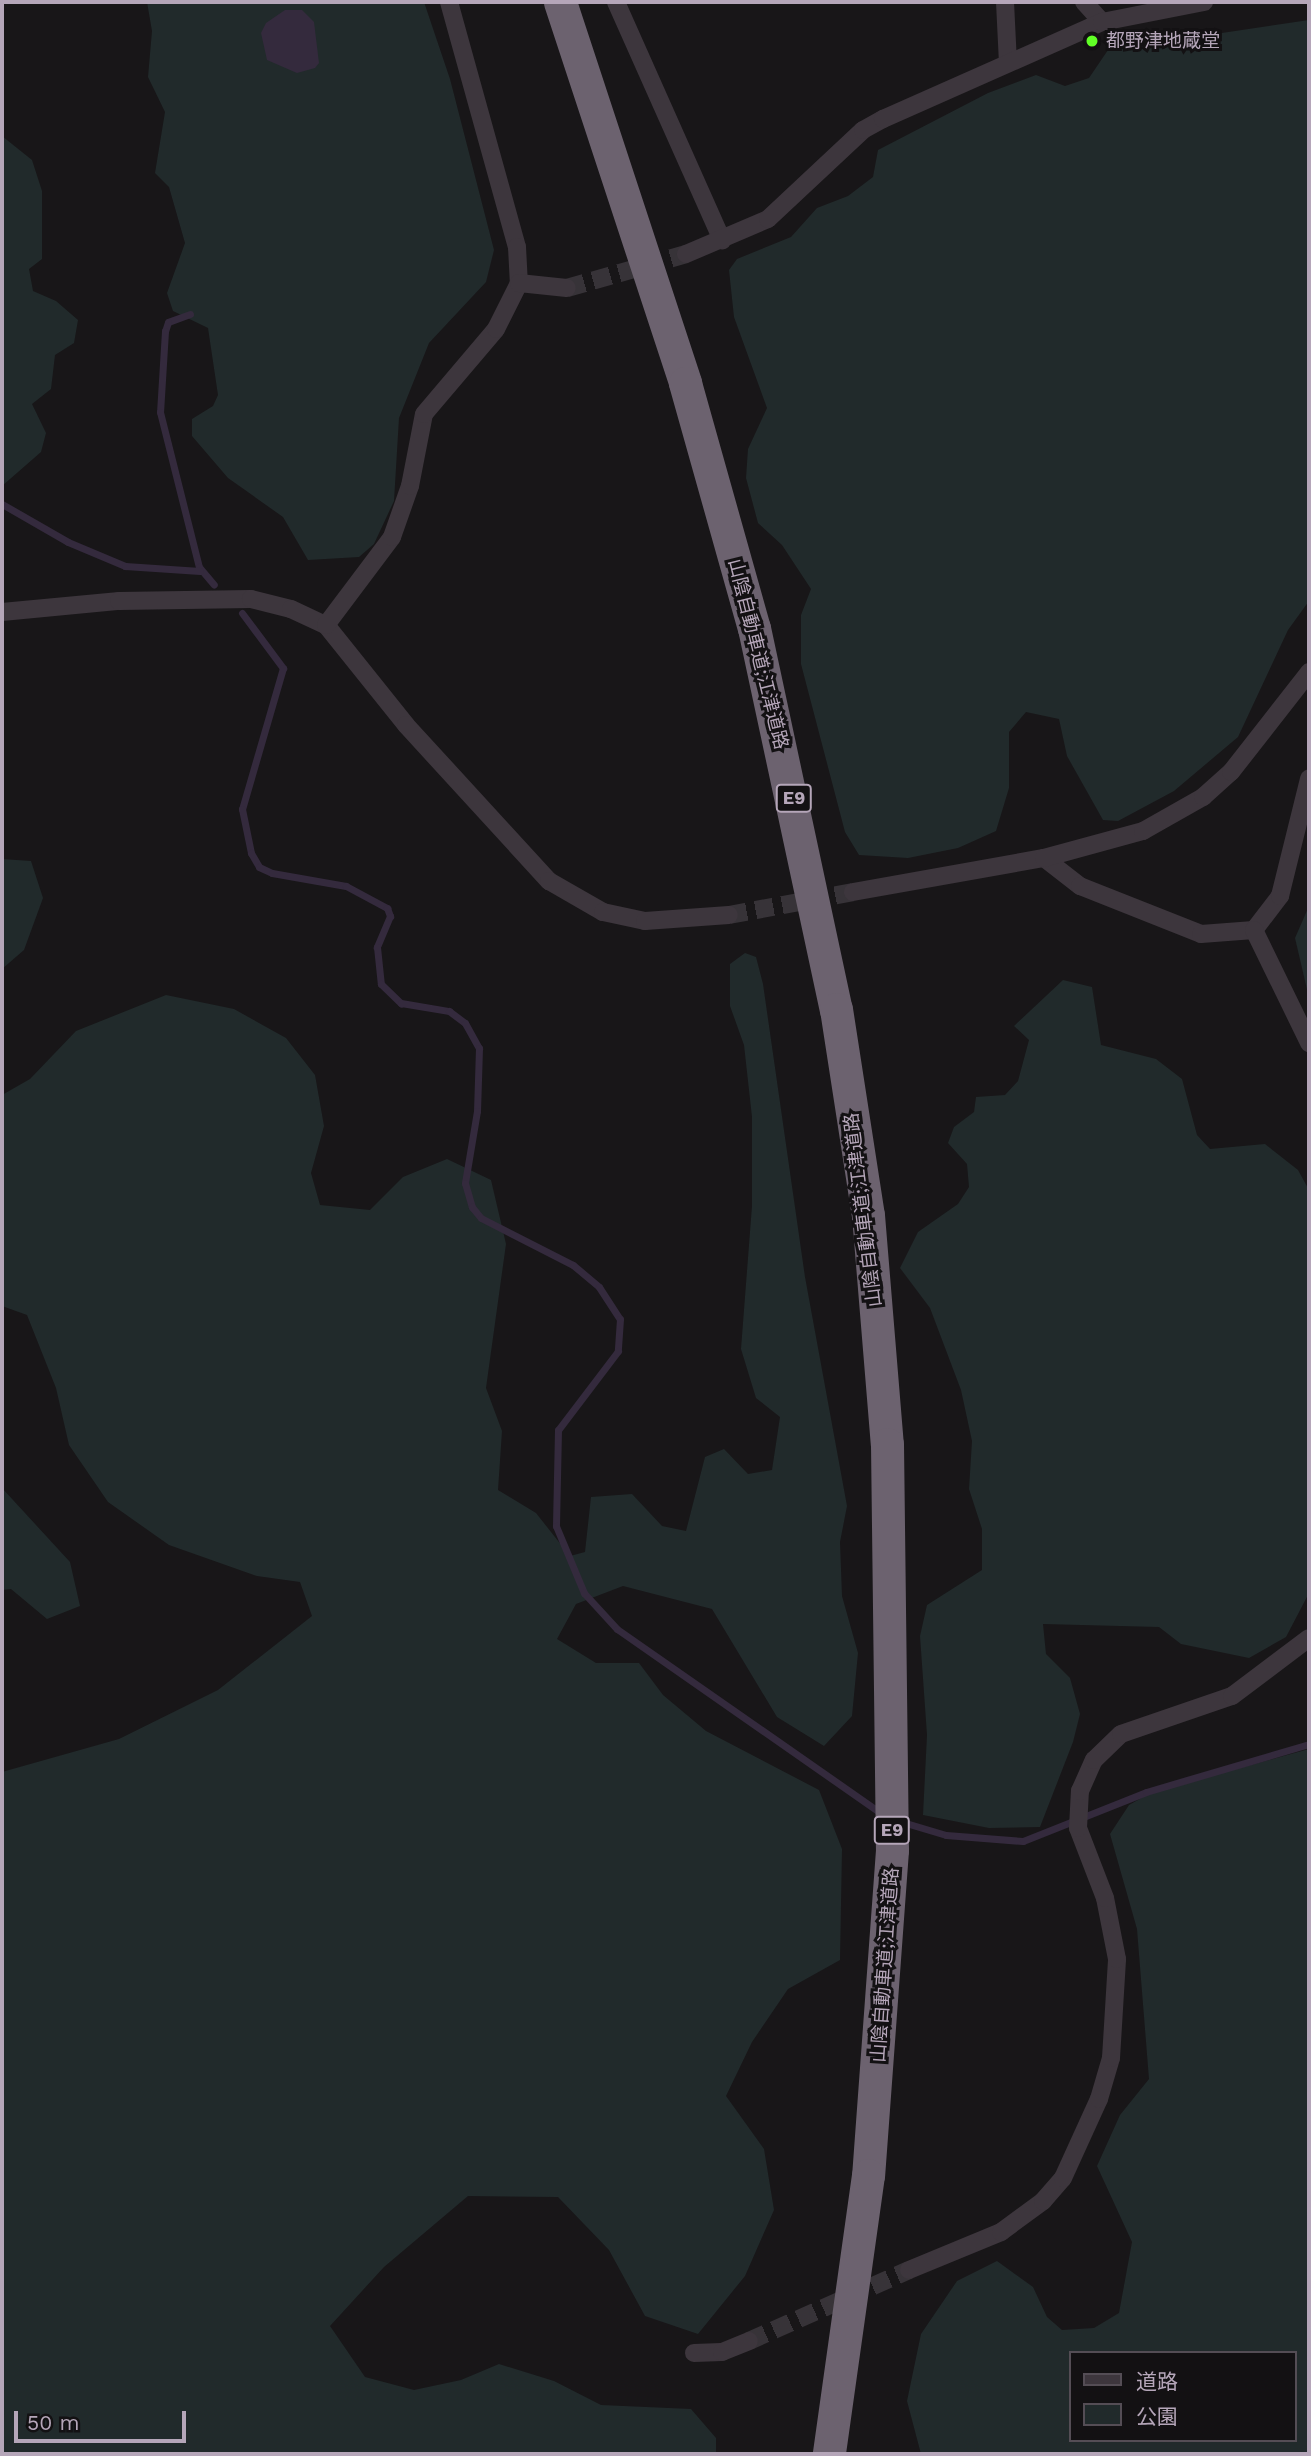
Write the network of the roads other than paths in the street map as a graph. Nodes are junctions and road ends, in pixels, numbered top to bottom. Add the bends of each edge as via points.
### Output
1 (449, 2) edge
2 (560, 2) edge
3 (616, 2) edge
4 (1005, 2) edge
5 (1084, 2) edge
6 (1204, 2) edge
7 (1102, 22) junction
8 (1008, 63) junction
9 (722, 240) junction
10 (686, 254) tunnel mouth
11 (519, 283) junction
12 (567, 288) tunnel mouth
13 (2, 612) edge
14 (326, 625) junction
15 (1307, 682) edge
16 (1309, 779) edge
17 (1044, 858) junction
18 (853, 892) tunnel mouth
19 (729, 915) tunnel mouth
20 (1254, 930) junction
21 (1309, 1043) edge
22 (1309, 1638) edge
23 (909, 2270) tunnel mouth
24 (749, 2341) tunnel mouth
25 (694, 2353) dead end
26 (829, 2454) edge

1 - 11 street via 517,247
2 - 26 highway, 山陰自動車道;江津道路 / E9 via 685,383 754,628 796,805 836,1009 868,1215 887,1444 892,1850 881,2039 850,2328
3 - 9 street
4 - 8 street
5 - 7 street
6 - 7 street
7 - 8 street
8 - 9 street via 863,130 786,206
9 - 10 street
11 - 12 street
11 - 14 street via 496,329 424,414 410,486 392,537
13 - 14 street via 119,601 251,600
14 - 19 street via 379,694 549,881 603,912 645,921
15 - 17 street via 1231,772 1203,797 1143,831
16 - 20 street via 1280,896
17 - 18 street
17 - 20 street via 1080,886 1201,934
20 - 21 street
22 - 23 street via 1232,1696 1121,1734 1094,1760 1080,1791 1078,1820 1108,1909 1117,1959 1111,2058 1099,2099 1063,2178 1042,2201 1001,2232
24 - 25 street via 722,2351

